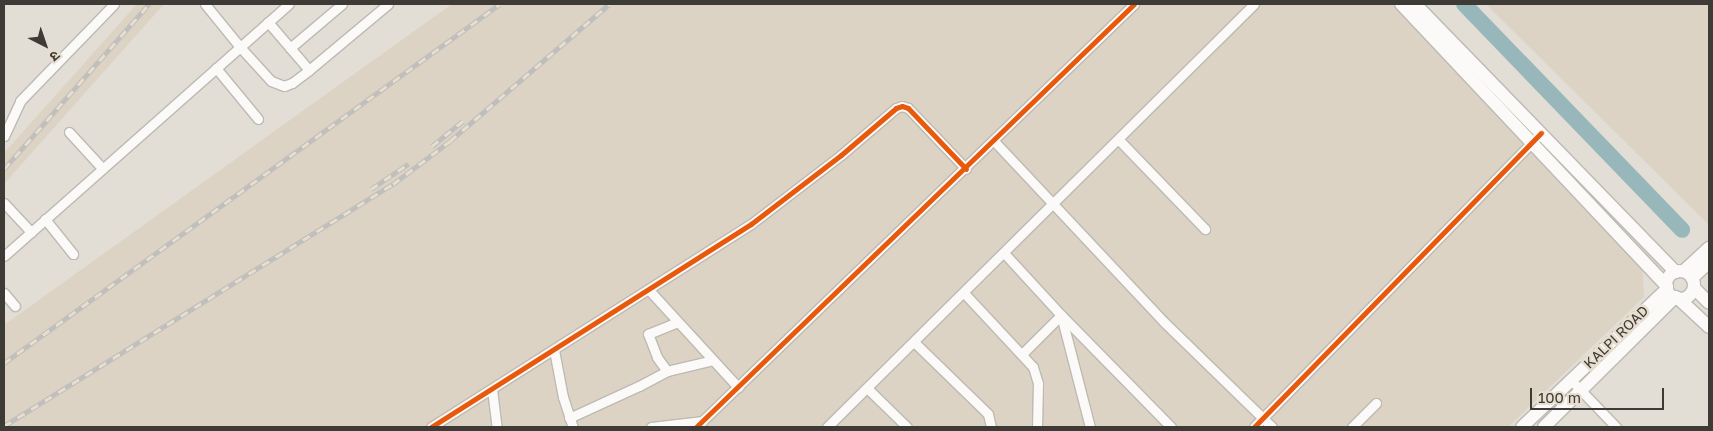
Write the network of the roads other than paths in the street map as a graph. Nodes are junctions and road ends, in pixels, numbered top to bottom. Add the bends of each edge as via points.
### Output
1 (114, 4) edge
2 (206, 4) edge
3 (289, 4) edge
4 (342, 4) edge
5 (388, 4) edge
6 (1134, 4) edge
7 (1254, 4) edge
8 (1401, 4) edge
9 (1415, 4) edge
10 (268, 22) junction
11 (240, 47) junction
12 (290, 48) junction
13 (216, 68) junction
14 (309, 70) junction
15 (258, 119) dead end
16 (69, 132) dead end
17 (4, 136) edge
18 (1537, 137) junction
19 (1119, 140) junction
20 (994, 141) junction
21 (102, 168) junction
22 (966, 169) junction
23 (4, 203) edge
24 (1052, 205) junction
25 (45, 219) junction
26 (1205, 230) dead end
27 (31, 232) junction
28 (1709, 248) edge
29 (73, 254) dead end
30 (1004, 254) junction
31 (4, 256) edge
32 (1709, 262) edge
33 (1686, 277) junction
34 (649, 290) junction
35 (1672, 292) junction
36 (4, 293) edge
37 (964, 293) junction
38 (1709, 303) edge
39 (15, 306) dead end
40 (1061, 315) junction
41 (678, 322) junction
42 (1709, 327) edge
43 (914, 342) junction
44 (554, 350) junction
45 (1023, 353) junction
46 (713, 360) junction
47 (666, 371) junction
48 (1571, 380) junction
49 (738, 387) junction
50 (867, 388) junction
51 (492, 389) junction
52 (1581, 391) junction
53 (1376, 403) dead end
54 (569, 418) junction
55 (1262, 418) junction
56 (699, 424) edge
57 (674, 425) edge
58 (431, 427) edge
59 (497, 427) edge
60 (573, 427) edge
61 (651, 427) edge
62 (827, 427) edge
63 (907, 427) edge
64 (991, 427) edge
65 (1037, 427) edge
66 (1090, 427) edge
67 (1171, 427) edge
68 (1254, 427) edge
69 (1272, 427) edge
70 (1352, 427) edge
71 (1522, 427) edge
72 (1544, 427) edge
73 (1616, 427) edge

1 - 17 street via 20,101
2 - 11 street
3 - 10 street
4 - 12 street
5 - 14 street
6 - 20 street
7 - 19 street
8 - 18 street
9 - 18 street
10 - 11 street
10 - 12 street
11 - 13 street
11 - 14 street via 277,85 292,83
12 - 14 street
13 - 15 street
13 - 21 street
16 - 21 street
18 - 33 street
18 - 35 street
18 - 55 street
19 - 24 street
19 - 26 street
20 - 22 street
20 - 24 street
21 - 25 street
22 - 34 street via 908,108 896,108 751,224
22 - 49 street
23 - 27 street
24 - 30 street
24 - 55 street
25 - 27 street
25 - 29 street
27 - 31 street
28 - 33 street, KALPI ROAD
30 - 37 street
30 - 40 street
32 - 33 street, KALPI ROAD
33 - 35 street, KALPI ROAD via 1668,279
33 - 35 street, KALPI ROAD via 1688,296
33 - 38 street
34 - 41 street
34 - 44 street
35 - 42 street
35 - 48 street, KALPI ROAD
35 - 52 street, KALPI ROAD
36 - 39 street
37 - 43 street
37 - 45 street
40 - 45 street
40 - 66 street
40 - 67 street
41 - 46 street
41 - 47 street via 648,334
43 - 50 street
43 - 64 street via 988,414
44 - 51 street
44 - 54 street
45 - 65 street via 1033,367 1038,383
46 - 47 street
46 - 49 street
47 - 54 street
48 - 52 street
48 - 71 street, KALPI ROAD
49 - 56 street
50 - 62 street
50 - 63 street
51 - 58 street
51 - 59 street
52 - 72 street, KALPI ROAD
52 - 73 street
53 - 70 street
54 - 60 street
55 - 68 street
55 - 69 street
56 - 57 street
57 - 61 street

